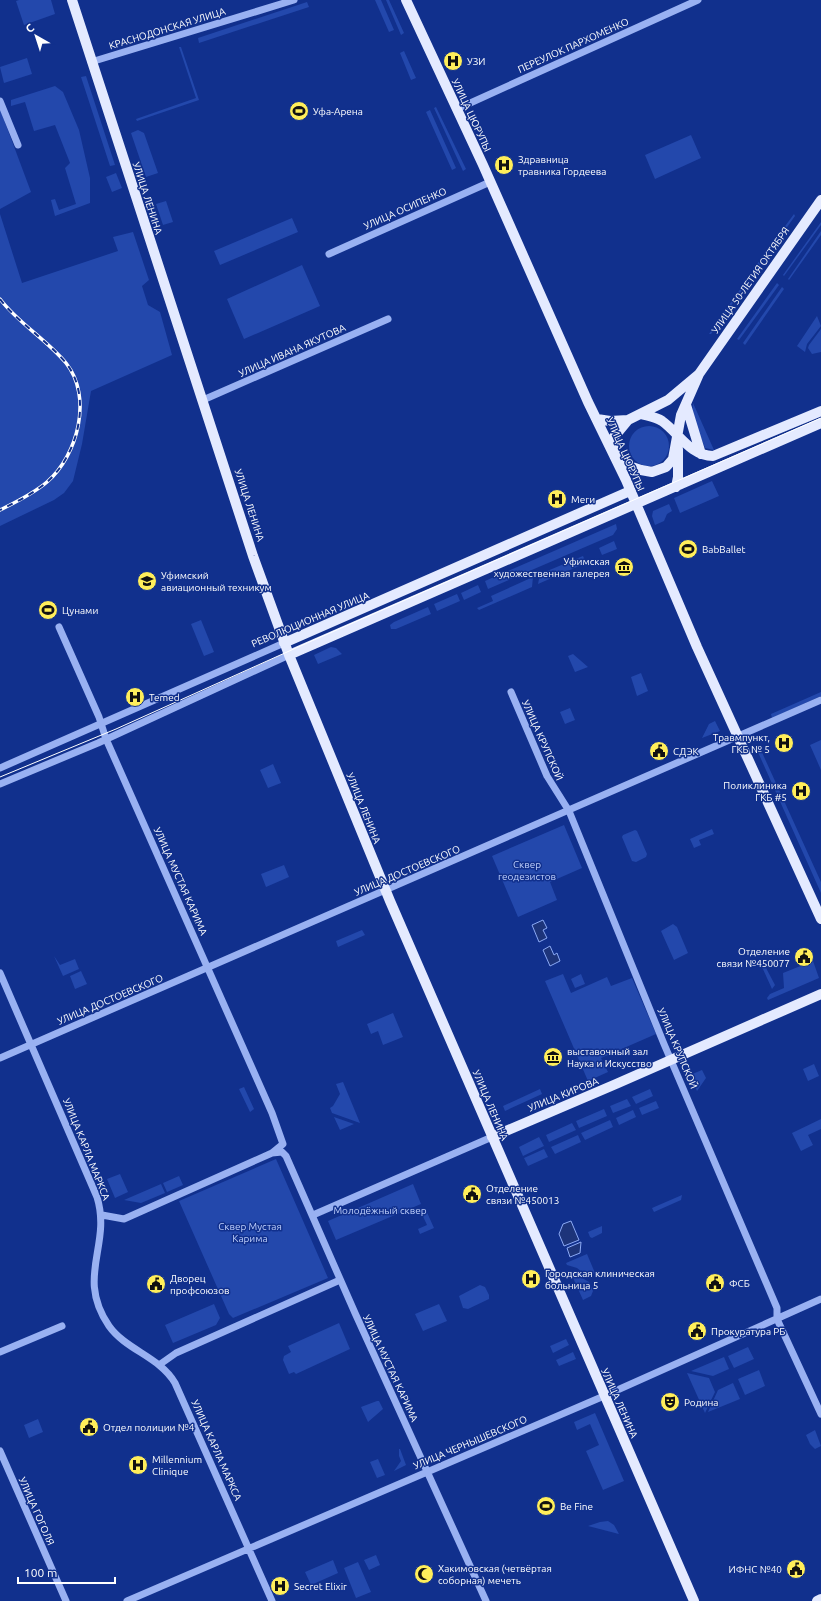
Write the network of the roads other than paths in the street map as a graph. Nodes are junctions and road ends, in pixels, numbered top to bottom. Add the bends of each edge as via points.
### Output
1 (72, 0) edge
2 (294, 0) edge
3 (406, 0) edge
4 (698, 0) edge
5 (91, 62) junction
6 (0, 101) edge
7 (456, 109) junction
8 (18, 145) dead end
9 (490, 182) junction
10 (821, 200) edge
11 (329, 254) dead end
12 (388, 319) dead end
13 (699, 374) junction
14 (203, 400) junction
15 (686, 405) junction
16 (821, 411) edge
17 (641, 414) junction
18 (597, 419) junction
19 (628, 420) junction
20 (821, 422) edge
21 (678, 437) junction
22 (613, 451) junction
23 (701, 454) junction
24 (676, 487) junction
25 (630, 491) junction
26 (635, 504) junction
27 (59, 627) dead end
28 (284, 643) junction
29 (289, 655) junction
30 (511, 692) dead end
31 (821, 700) edge
32 (101, 724) junction
33 (738, 737) junction
34 (106, 739) junction
35 (0, 768) edge
36 (0, 784) edge
37 (568, 811) junction
38 (385, 891) junction
39 (821, 919) edge
40 (207, 967) junction
41 (0, 973) edge
42 (821, 994) edge
43 (32, 1044) junction
44 (0, 1058) edge
45 (672, 1060) junction
46 (492, 1137) junction
47 (272, 1153) junction
48 (102, 1215) junction
49 (313, 1215) junction
50 (340, 1280) junction
51 (821, 1299) edge
52 (777, 1319) junction
53 (62, 1326) dead end
54 (0, 1352) edge
55 (160, 1365) junction
56 (604, 1396) junction
57 (821, 1414) edge
58 (0, 1451) edge
59 (428, 1471) junction
60 (248, 1548) junction
61 (821, 1599) edge
62 (66, 1601) edge
63 (127, 1601) edge
64 (272, 1601) edge
65 (486, 1601) edge
66 (694, 1601) edge
67 (817, 1601) edge

1 - 5 main road, УЛИЦА ЛЕНИНА
2 - 5 street, КРАСНОДОНСКАЯ УЛИЦА
3 - 7 main road, УЛИЦА ЦЮРУПЫ
4 - 7 street, ПЕРЕУЛОК ПАРХОМЕНКО
5 - 14 main road, УЛИЦА ЛЕНИНА
6 - 8 street
7 - 9 main road, УЛИЦА ЦЮРУПЫ
9 - 11 street, УЛИЦА ОСИПЕНКО
9 - 18 main road, УЛИЦА ЦЮРУПЫ
10 - 13 main road, УЛИЦА 50-ЛЕТИЯ ОКТЯБРЯ
12 - 14 street, УЛИЦА ИВАНА ЯКУТОВА
13 - 15 main road, УЛИЦА 50-ЛЕТИЯ ОКТЯБРЯ
13 - 17 main road, УЛИЦА 50-ЛЕТИЯ ОКТЯБРЯ via 668,400
14 - 28 main road, УЛИЦА ЛЕНИНА
15 - 21 main road, УЛИЦА 50-ЛЕТИЯ ОКТЯБРЯ
15 - 23 main road
16 - 23 main road via 717,456
17 - 19 main road
17 - 21 main road via 661,421
18 - 19 main road
18 - 22 main road, УЛИЦА ЦЮРУПЫ
19 - 22 main road via 614,437
20 - 24 main road
21 - 22 main road via 672,459 666,467 657,471 646,472 632,467
21 - 23 main road
21 - 24 main road
22 - 25 main road, УЛИЦА ЦЮРУПЫ
24 - 26 main road
25 - 26 main road, УЛИЦА ЦЮРУПЫ
25 - 28 main road, РЕВОЛЮЦИОННАЯ УЛИЦА
26 - 29 main road
26 - 33 main road, УЛИЦА ЦЮРУПЫ
27 - 32 street, УЛИЦА МУСТАЯ КАРИМА
28 - 29 main road, УЛИЦА ЛЕНИНА
28 - 32 street, РЕВОЛЮЦИОННАЯ УЛИЦА
29 - 34 street
29 - 38 main road, УЛИЦА ЛЕНИНА
30 - 37 street, УЛИЦА КРУПСКОЙ via 547,776
31 - 33 street, УЛИЦА ДОСТОЕВСКОГО
32 - 34 street, УЛИЦА МУСТАЯ КАРИМА
32 - 35 street, РЕВОЛЮЦИОННАЯ УЛИЦА
33 - 37 street, УЛИЦА ДОСТОЕВСКОГО
33 - 39 main road, УЛИЦА ЦЮРУПЫ
34 - 36 street
34 - 40 street, УЛИЦА МУСТАЯ КАРИМА
37 - 38 street, УЛИЦА ДОСТОЕВСКОГО
37 - 45 street, УЛИЦА КРУПСКОЙ
38 - 40 street, УЛИЦА ДОСТОЕВСКОГО
38 - 46 main road, УЛИЦА ЛЕНИНА
40 - 43 street, УЛИЦА ДОСТОЕВСКОГО
40 - 47 street, УЛИЦА МУСТАЯ КАРИМА via 272,1113 283,1144
41 - 43 street, УЛИЦА КАРЛА МАРКСА
42 - 45 main road, УЛИЦА КИРОВА
43 - 44 street, УЛИЦА ДОСТОЕВСКОГО
43 - 48 street, УЛИЦА КАРЛА МАРКСА via 93,1185
45 - 46 main road, УЛИЦА КИРОВА
45 - 52 street, УЛИЦА КРУПСКОЙ via 777,1308
46 - 49 street, УЛИЦА КИРОВА
46 - 56 main road, УЛИЦА ЛЕНИНА
47 - 48 street via 124,1219
47 - 49 street, УЛИЦА МУСТАЯ КАРИМА via 282,1152 286,1156
48 - 55 street, УЛИЦА КАРЛА МАРКСА via 94,1268 96,1299 102,1314 115,1333
49 - 50 street, УЛИЦА МУСТАЯ КАРИМА
50 - 55 street via 176,1353
50 - 59 street, УЛИЦА МУСТАЯ КАРИМА
51 - 52 street, УЛИЦА ЧЕРНЫШЕВСКОГО
52 - 56 street, УЛИЦА ЧЕРНЫШЕВСКОГО
52 - 57 street, УЛИЦА КРУПСКОЙ
53 - 54 street
55 - 60 street, УЛИЦА КАРЛА МАРКСА via 171,1375 180,1391
56 - 59 street, УЛИЦА ЧЕРНЫШЕВСКОГО
56 - 66 main road, УЛИЦА ЛЕНИНА
58 - 62 street, УЛИЦА ГОГОЛЯ
59 - 60 street, УЛИЦА ЧЕРНЫШЕВСКОГО
59 - 65 street, УЛИЦА МУСТАЯ КАРИМА
60 - 63 street, УЛИЦА ЧЕРНЫШЕВСКОГО
60 - 64 street, УЛИЦА КАРЛА МАРКСА
61 - 67 main road

